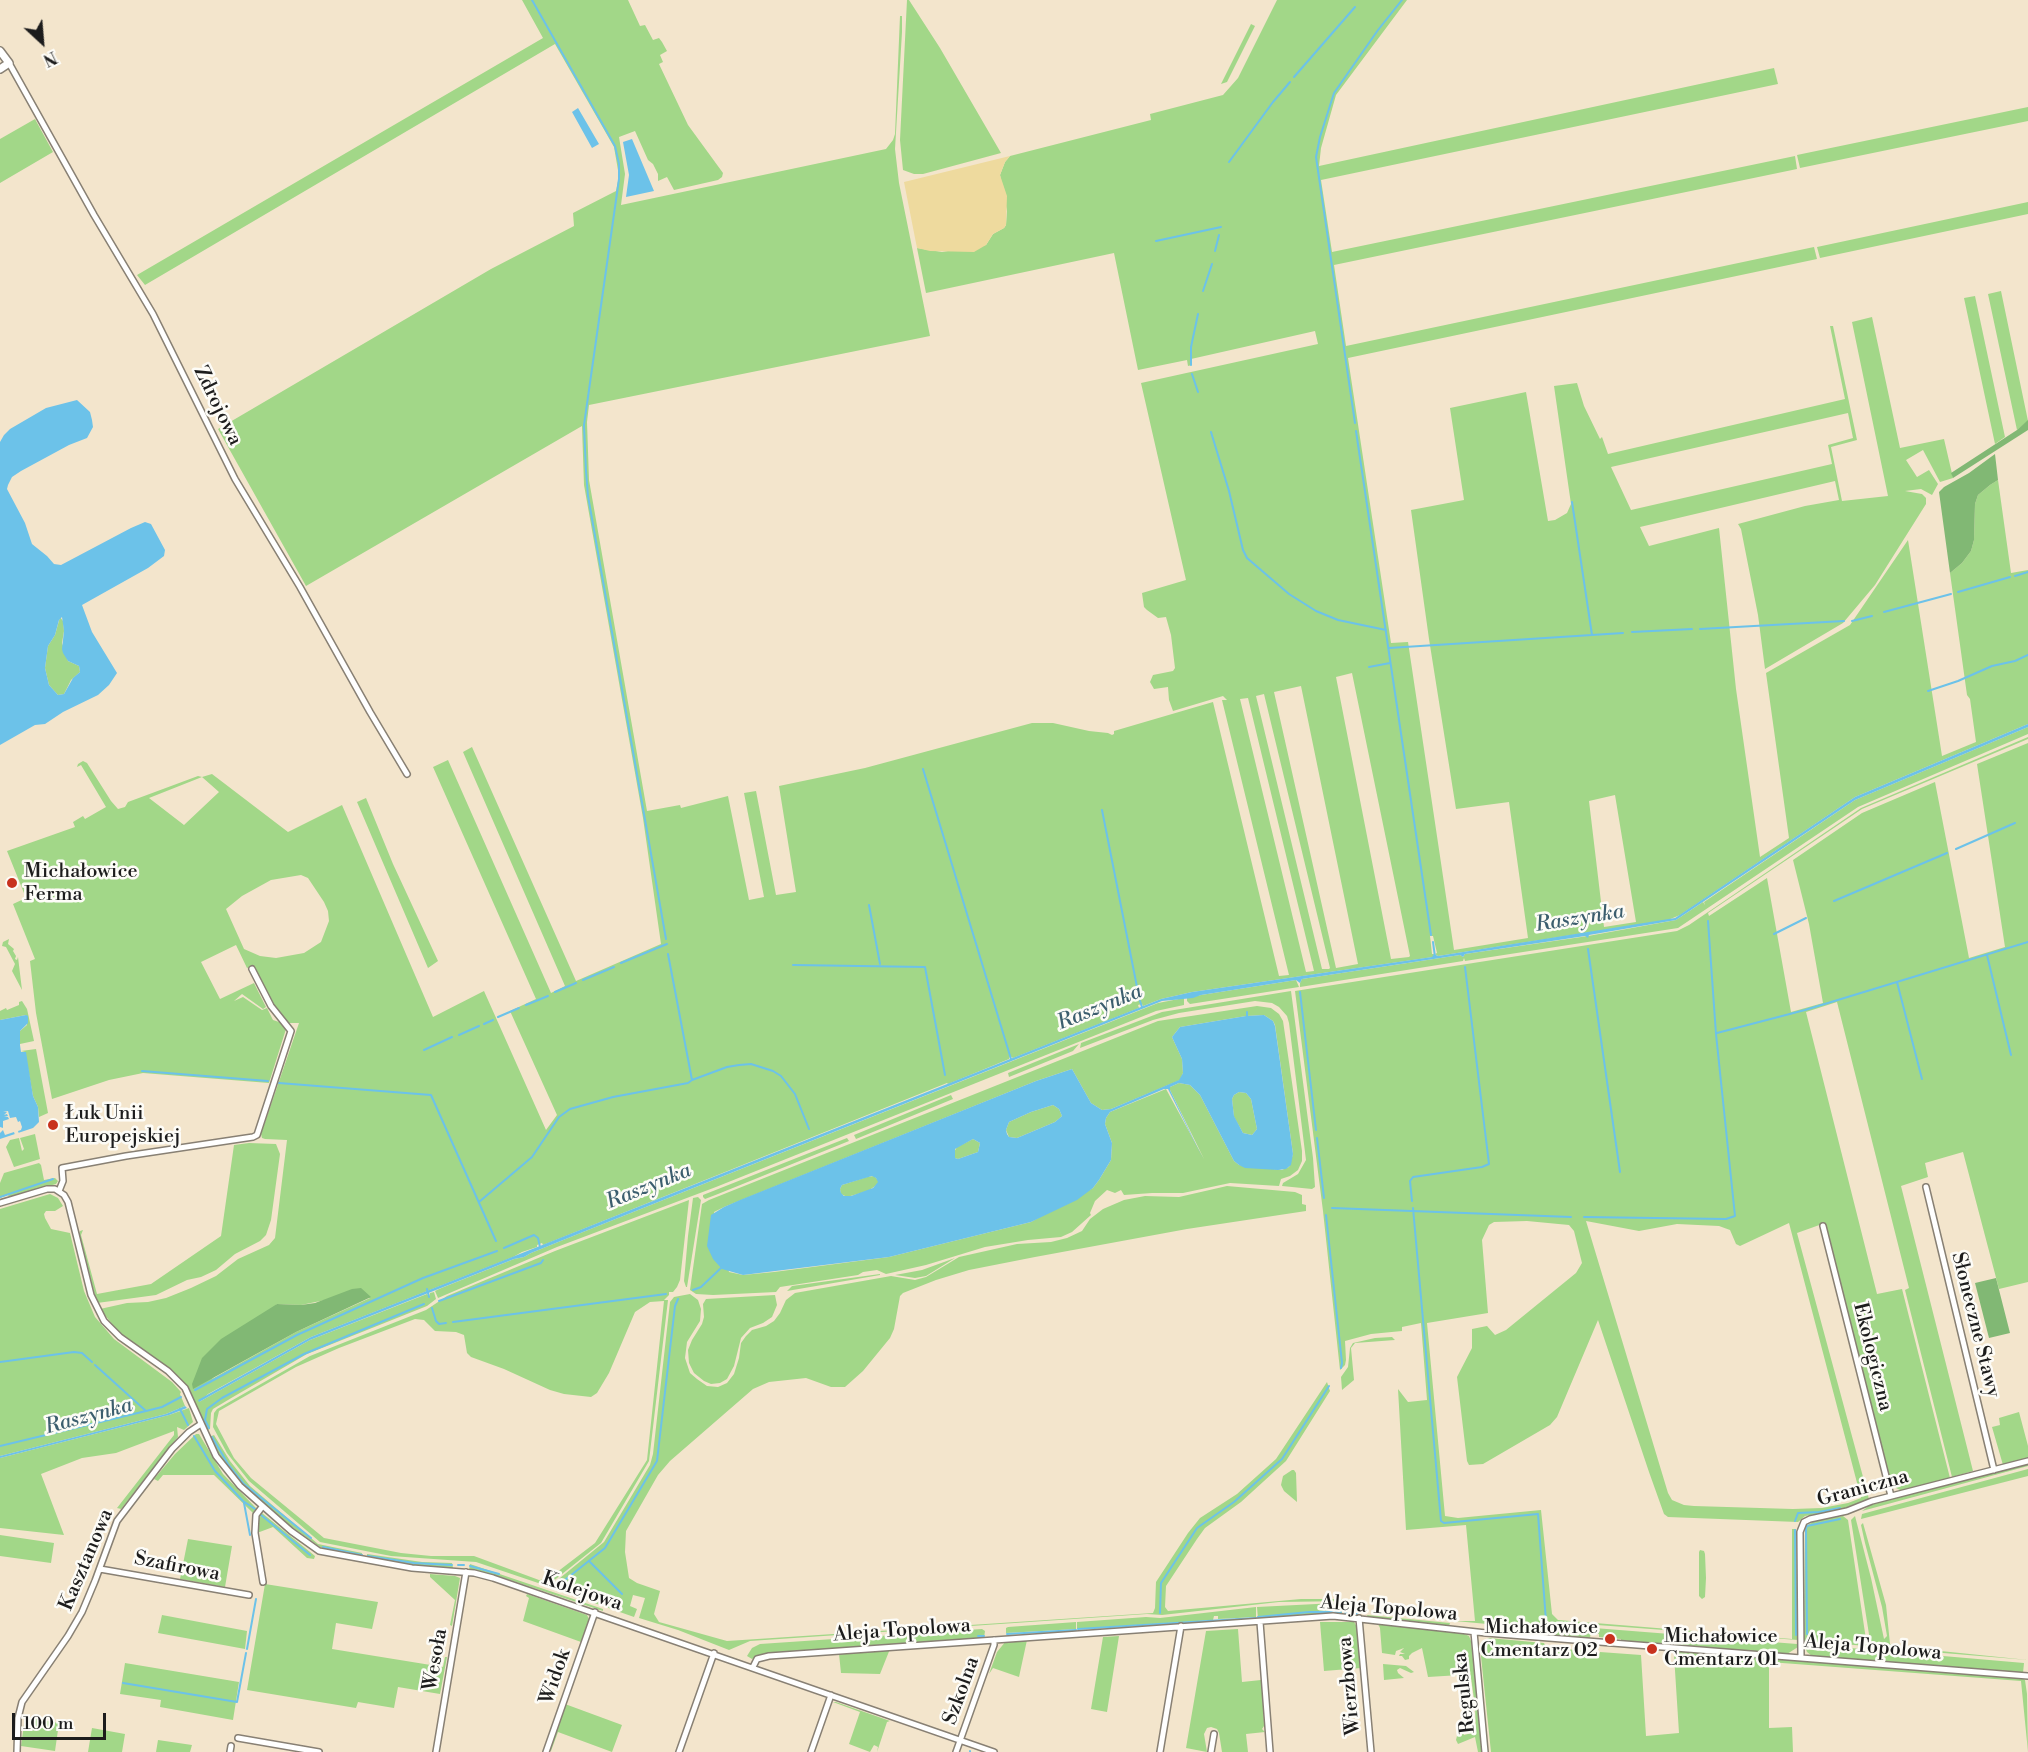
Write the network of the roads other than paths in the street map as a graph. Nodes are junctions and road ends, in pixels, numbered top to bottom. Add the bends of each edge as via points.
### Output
1 (0, 51) edge
2 (9, 63) junction
3 (0, 69) edge
4 (407, 774) dead end
5 (252, 969) dead end
6 (1926, 1187) dead end
7 (59, 1191) junction
8 (0, 1203) edge
9 (1823, 1226) dead end
10 (201, 1424) junction
11 (2028, 1461) edge
12 (1994, 1470) junction
13 (1891, 1496) junction
14 (262, 1507) junction
15 (100, 1569) junction
16 (466, 1572) junction
17 (263, 1582) dead end
18 (249, 1595) dead end
19 (595, 1611) junction
20 (1359, 1618) junction
21 (1260, 1622) junction
22 (1181, 1626) junction
23 (1474, 1632) junction
24 (994, 1640) junction
25 (714, 1653) junction
26 (1801, 1658) junction
27 (753, 1667) junction
28 (2028, 1677) edge
29 (831, 1695) junction
30 (1214, 1734) dead end
31 (238, 1738) dead end
32 (960, 1740) junction
33 (16, 1752) edge
34 (319, 1752) edge
35 (436, 1752) edge
36 (546, 1752) edge
37 (679, 1752) edge
38 (811, 1752) edge
39 (956, 1752) edge
40 (994, 1752) edge
41 (1160, 1752) edge
42 (1210, 1752) edge
43 (1270, 1752) edge
44 (1371, 1752) edge
45 (1485, 1752) edge

1 - 2 street, Zdrojowa
2 - 3 street
2 - 4 street, Zdrojowa via 153,314 244,495
5 - 7 street via 271,1006 291,1031 255,1136 62,1168
6 - 12 street, Słoneczne Stawy
7 - 8 street via 45,1189
7 - 10 street via 68,1202 89,1291 100,1315 117,1334 182,1384
9 - 13 street, Ekologiczna
10 - 14 street, Kolejowa via 224,1467
10 - 15 street, Kasztanowa via 172,1449 121,1513
11 - 12 street, Graniczna
12 - 13 street, Graniczna
13 - 26 street, Graniczna via 1843,1513 1810,1519 1801,1526
14 - 16 street, Kolejowa via 322,1552 412,1568
14 - 17 street via 256,1515 255,1533
15 - 18 street, Szafirowa
15 - 33 street, Kasztanowa via 71,1632 23,1700
16 - 19 street, Kolejowa
16 - 35 street, Wesoła
19 - 25 street, Kolejowa
19 - 36 street, Widok
20 - 21 street, Aleja Topolowa via 1321,1616
20 - 23 street, Aleja Topolowa
20 - 44 street, Wierzbowa
21 - 22 street, Aleja Topolowa
21 - 43 street
22 - 24 street, Aleja Topolowa
22 - 41 street
23 - 26 street, Aleja Topolowa
23 - 45 street, Regulska
24 - 27 street, Aleja Topolowa via 765,1656 756,1659
24 - 32 street, Szkolna
25 - 27 street, Kolejowa
25 - 37 street
26 - 28 street, Aleja Topolowa
27 - 29 street, Kolejowa
29 - 32 street, Kolejowa
29 - 38 street
30 - 42 street
31 - 34 street
32 - 39 street, Szkolna
32 - 40 street, Kolejowa

